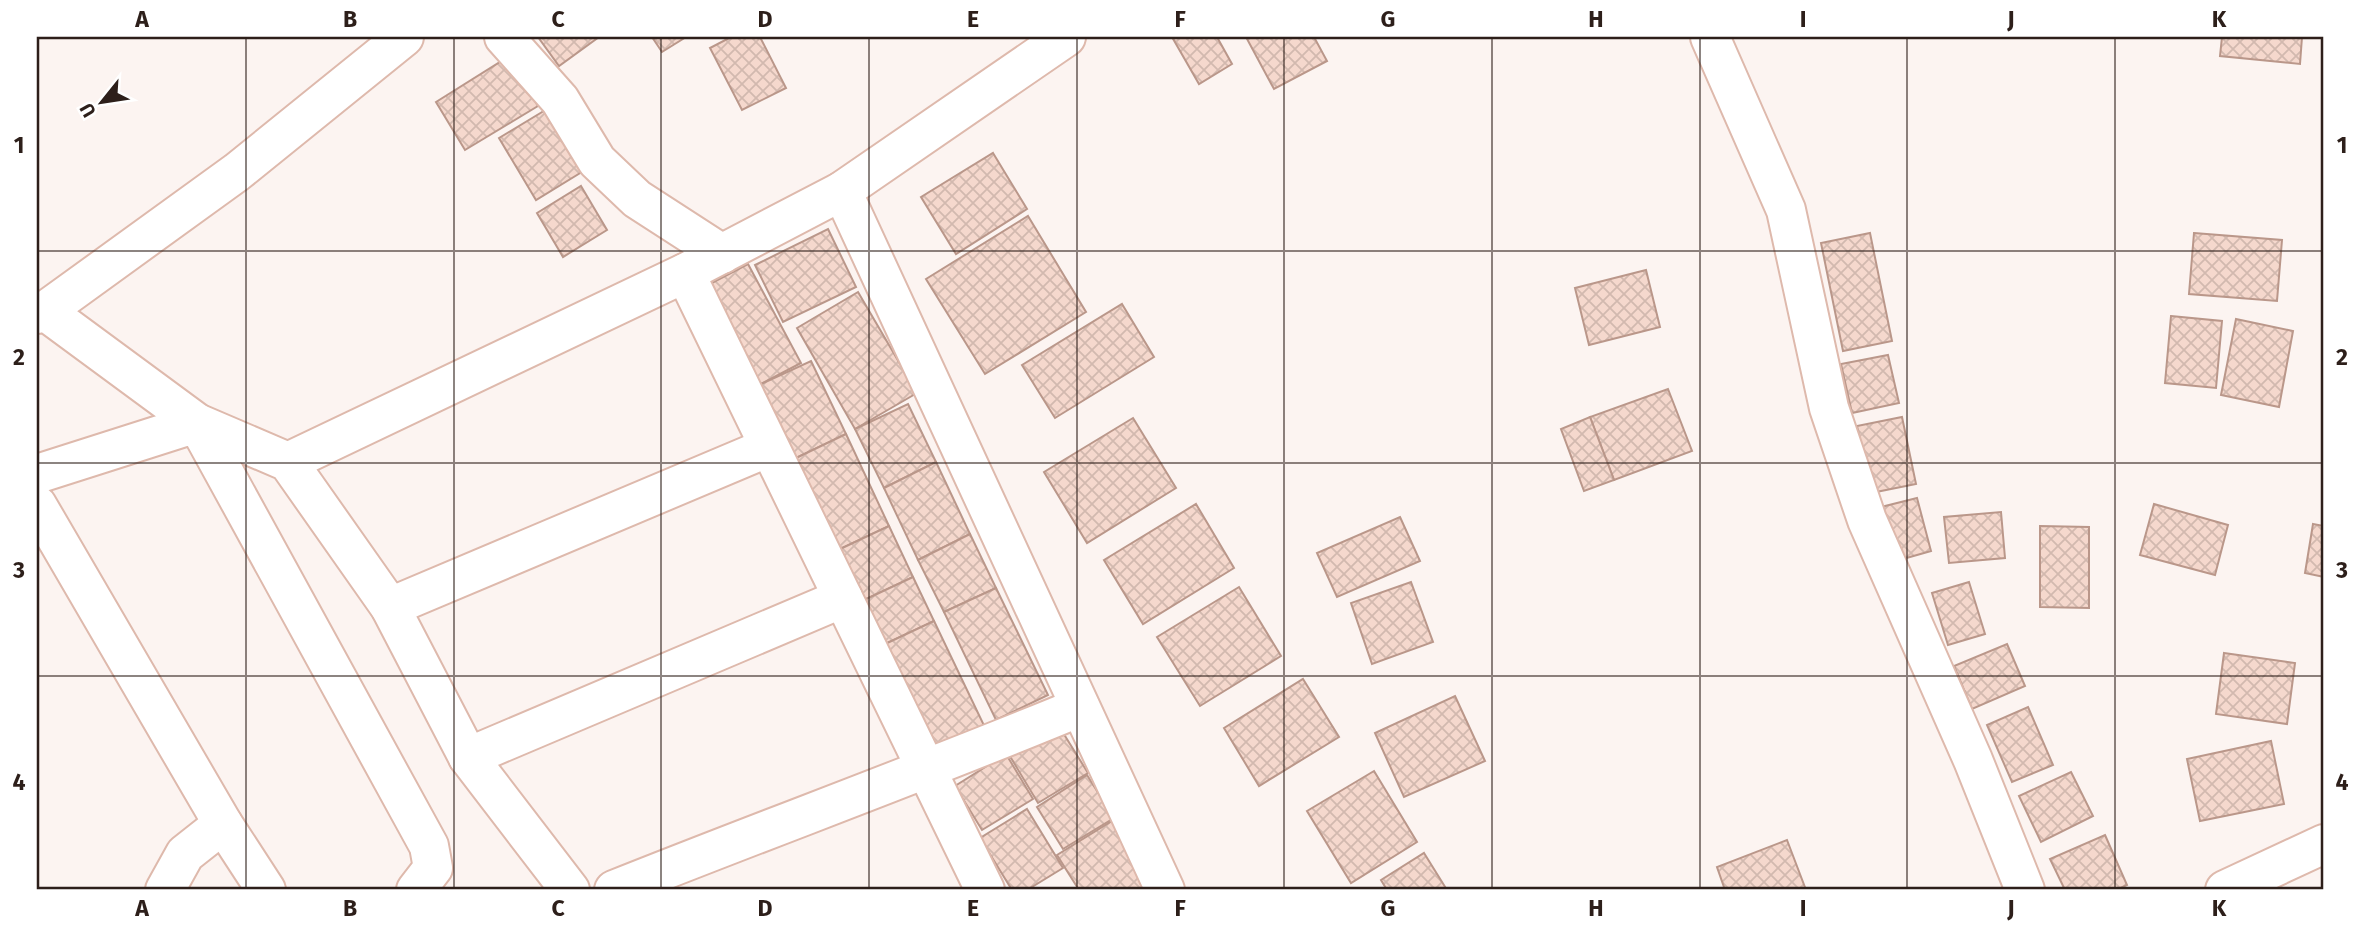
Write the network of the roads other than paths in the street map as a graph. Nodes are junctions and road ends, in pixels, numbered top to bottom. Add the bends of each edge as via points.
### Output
1 (404, 37) edge
2 (504, 37) edge
3 (1066, 37) edge
4 (1710, 37) edge
5 (842, 191) junction
6 (722, 254) junction
7 (685, 274) junction
8 (41, 312) edge
9 (197, 423) junction
10 (769, 447) junction
11 (288, 462) junction
12 (37, 474) edge
13 (37, 505) edge
14 (843, 598) junction
15 (390, 607) junction
16 (1080, 707) junction
17 (468, 757) junction
18 (927, 771) junction
19 (223, 824) junction
20 (2324, 844) edge
21 (165, 890) edge
22 (266, 890) edge
23 (416, 890) edge
24 (570, 890) edge
25 (614, 890) edge
26 (985, 890) edge
27 (1165, 890) edge
28 (2025, 890) edge
29 (2225, 890) edge

1 - 8 street via 237,172
2 - 6 street via 560,100 597,161 637,199
3 - 5 street
4 - 28 street via 1786,210 1829,408 1867,520
5 - 6 street
5 - 16 street
6 - 7 street
7 - 10 street
7 - 11 street
8 - 9 street
9 - 11 street
9 - 12 street
9 - 23 street via 429,846 433,868
10 - 14 street
10 - 15 street
11 - 15 street
13 - 19 street
14 - 17 street
14 - 18 street
15 - 17 street
16 - 18 street
16 - 27 street
17 - 24 street
18 - 25 street
18 - 26 street
19 - 21 street via 185,854
19 - 22 street
20 - 29 street

